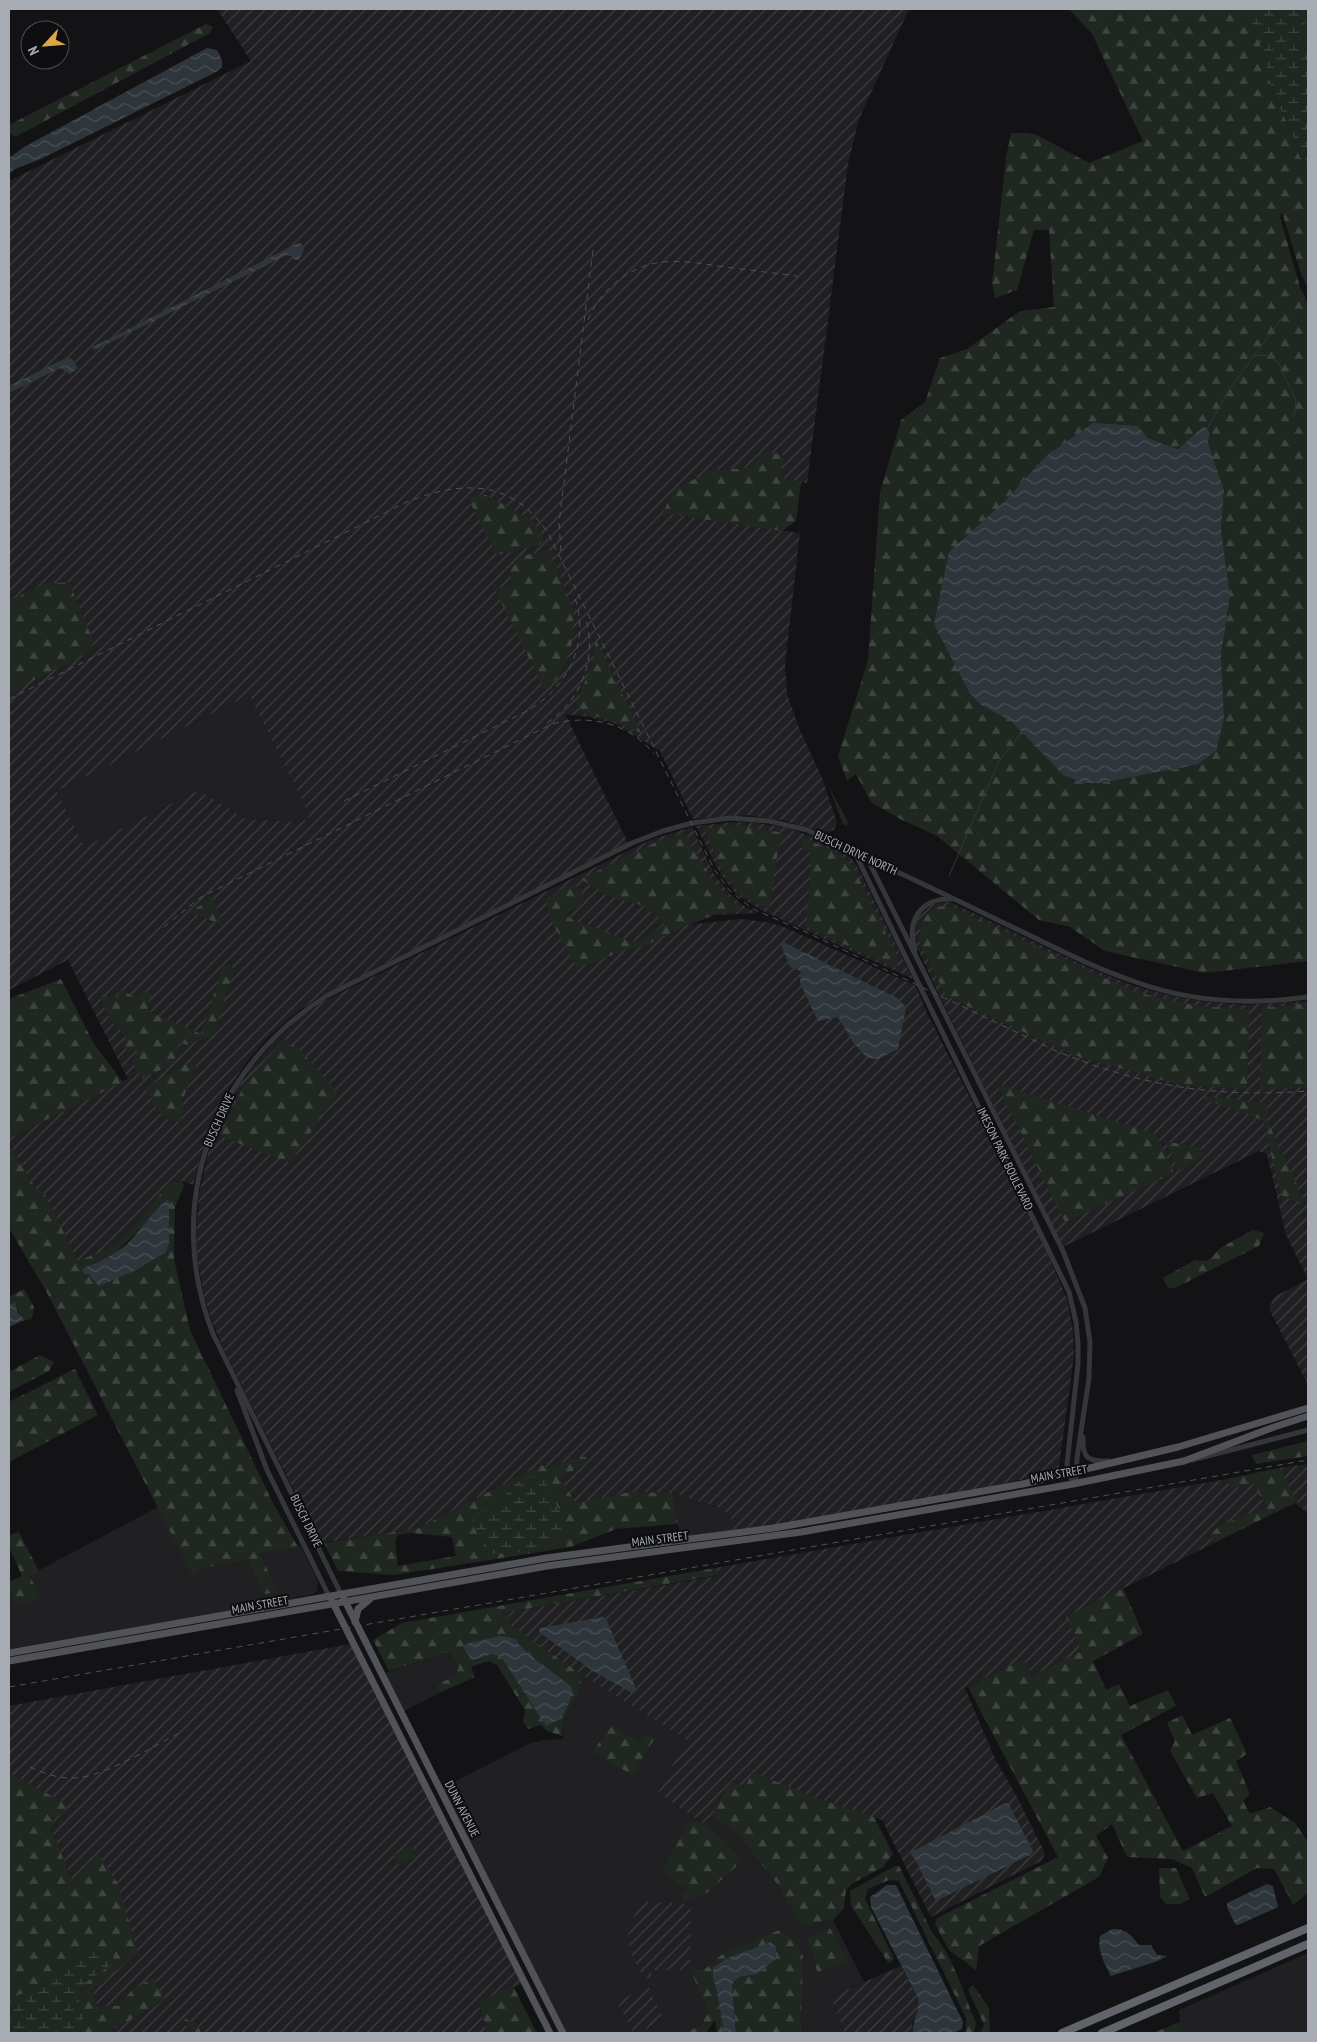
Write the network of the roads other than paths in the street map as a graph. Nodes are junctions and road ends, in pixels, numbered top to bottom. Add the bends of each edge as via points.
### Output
1 (854, 851) junction
2 (867, 857) junction
3 (955, 900) junction
4 (409, 954) joint
5 (919, 964) junction
6 (1308, 997) edge
7 (229, 1369) junction
8 (1308, 1408) edge
9 (1308, 1416) edge
10 (1084, 1418) junction
11 (1308, 1430) edge
12 (1184, 1461) junction
13 (1119, 1462) junction
14 (1072, 1473) junction
15 (1075, 1483) junction
16 (341, 1594) junction
17 (329, 1596) junction
18 (374, 1596) junction
19 (345, 1601) junction
20 (333, 1604) junction
21 (355, 1622) junction
22 (9, 1653) edge
23 (9, 1661) edge
24 (1308, 1928) edge
25 (1308, 1944) edge
26 (550, 2033) edge
27 (563, 2033) edge
28 (1062, 2033) edge
29 (1102, 2033) edge

1 - 2 street, BUSCH DRIVE NORTH
1 - 4 street, BUSCH DRIVE NORTH via 807,830 769,821 730,818 692,823 632,843
1 - 14 street, IMESON PARK BOULEVARD via 1069,1292 1078,1344 1067,1464
2 - 3 street, BUSCH DRIVE NORTH
2 - 5 street, IMESON PARK BOULEVARD
3 - 5 street via 929,904 914,919 912,934
3 - 6 street, BUSCH DRIVE NORTH via 1093,965 1146,986 1219,1000 1251,1002
4 - 7 street, BUSCH DRIVE via 328,995 290,1022 245,1070 214,1127 198,1174 193,1245 201,1296
5 - 10 street, IMESON PARK BOULEVARD via 1063,1251 1085,1308 1090,1354
7 - 16 street, BUSCH DRIVE
7 - 17 street, BUSCH DRIVE via 267,1470
8 - 13 main road, MAIN STREET via 1217,1437
9 - 12 main road, MAIN STREET
10 - 13 street via 1083,1443 1087,1458
10 - 14 street, IMESON PARK BOULEVARD
11 - 12 street
12 - 15 main road, MAIN STREET
13 - 14 main road, MAIN STREET
14 - 15 street, IMESON PARK BOULEVARD
14 - 16 main road, MAIN STREET via 790,1525 591,1551
15 - 18 main road, MAIN STREET via 801,1532 601,1558
16 - 17 main road, MAIN STREET
16 - 19 main road, DUNN AVENUE
17 - 20 main road, DUNN AVENUE
17 - 22 main road, MAIN STREET
18 - 19 main road, MAIN STREET
18 - 21 main road via 359,1606
19 - 20 main road, MAIN STREET
19 - 21 main road, DUNN AVENUE
20 - 23 main road, MAIN STREET
20 - 26 main road, DUNN AVENUE
21 - 27 main road, DUNN AVENUE
24 - 28 highway
25 - 29 highway

